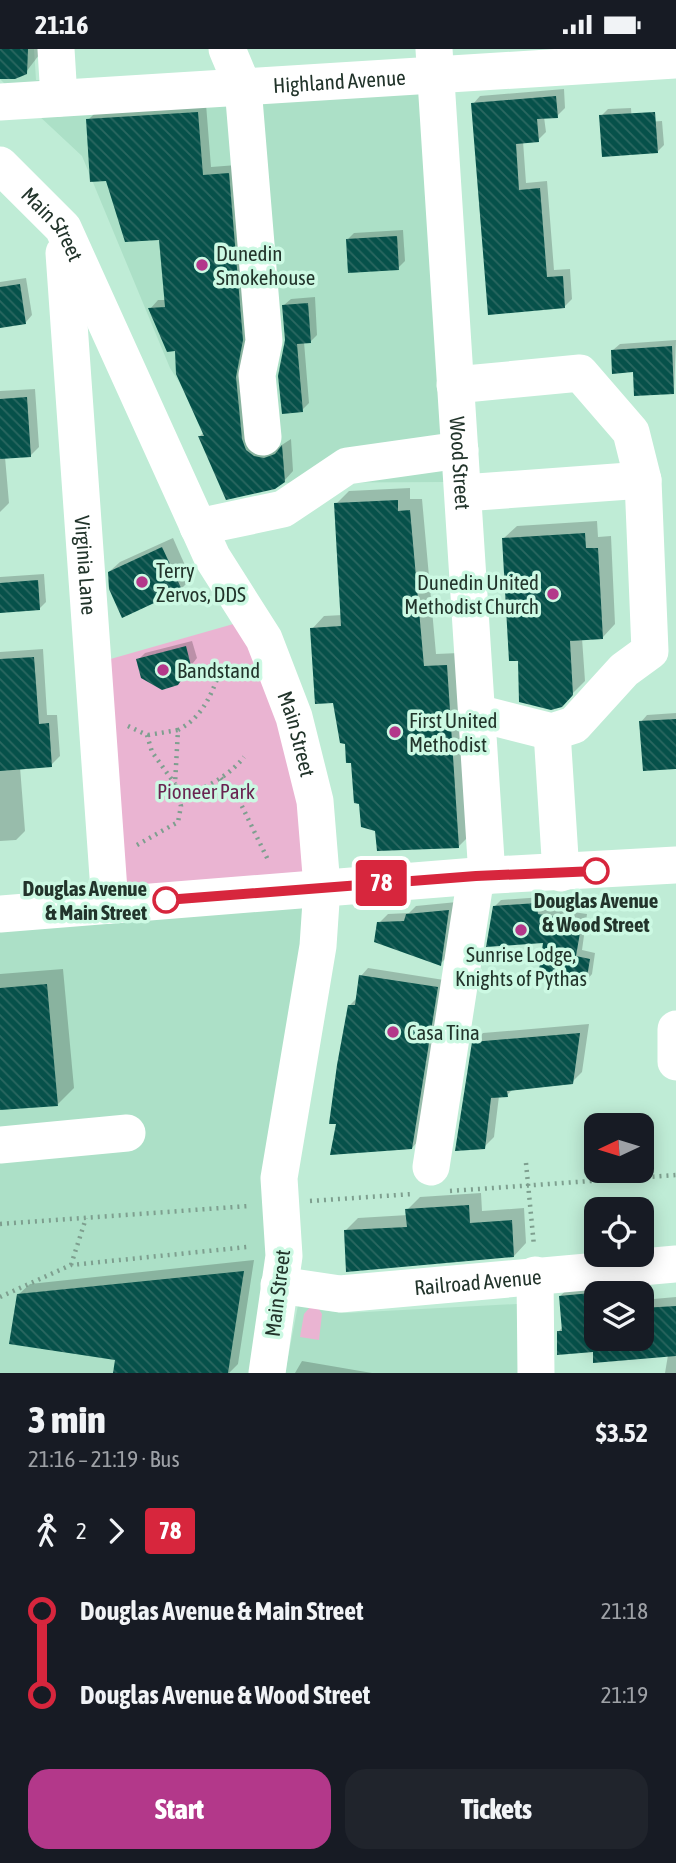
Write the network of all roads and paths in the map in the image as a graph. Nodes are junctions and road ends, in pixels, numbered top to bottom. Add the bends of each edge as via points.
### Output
1 (56, 49) edge
2 (227, 49) edge
3 (676, 60) edge
4 (434, 62) edge
5 (243, 87) junction
6 (59, 98) junction
7 (0, 102) edge
8 (0, 165) edge
9 (63, 228) junction
10 (456, 385) junction
11 (263, 437) dead end
12 (460, 450) junction
13 (643, 480) junction
14 (463, 493) junction
15 (198, 527) junction
16 (219, 674) dead end
17 (477, 713) junction
18 (118, 720) dead end
19 (177, 730) junction
20 (552, 732) junction
21 (147, 735) junction
22 (244, 757) dead end
23 (221, 778) junction
24 (175, 784) junction
25 (179, 797) junction
26 (133, 850) dead end
27 (676, 865) edge
28 (272, 868) dead end
29 (561, 873) junction
30 (482, 876) junction
31 (322, 887) junction
32 (110, 905) junction
33 (0, 914) edge
34 (676, 1029) edge
35 (676, 1062) edge
36 (127, 1133) dead end
37 (0, 1145) edge
38 (526, 1163) dead end
39 (676, 1175) edge
40 (432, 1184) junction
41 (530, 1185) junction
42 (282, 1203) junction
43 (86, 1217) junction
44 (0, 1224) edge
45 (247, 1247) dead end
46 (676, 1264) edge
47 (71, 1265) junction
48 (536, 1275) junction
49 (279, 1285) junction
50 (0, 1297) edge
51 (267, 1373) edge
52 (536, 1373) edge

1 - 6 street
2 - 5 street
3 - 4 street, Highland Avenue
4 - 5 street, Highland Avenue
4 - 10 street, Wood Street
5 - 6 street, Highland Avenue
5 - 11 street via 264,341 257,375
6 - 7 street, Highland Avenue
8 - 9 street, Main Street
9 - 15 street, Main Street
9 - 32 street, Virginia Lane
10 - 12 street, Wood Street
10 - 13 street via 580,373 631,432
12 - 14 street, Wood Street
12 - 15 street via 347,466 283,509
13 - 14 street
13 - 20 street via 650,651 624,670 574,725
14 - 17 street, Wood Street
15 - 31 street, Main Street via 264,639 294,717 315,800
16 - 19 path via 198,716
17 - 20 street
17 - 30 street, Wood Street
18 - 21 path
19 - 21 path
19 - 24 path
20 - 29 street
21 - 24 path via 152,752
22 - 23 path
23 - 25 path
23 - 28 path via 239,800
24 - 25 path
25 - 26 path via 178,822
27 - 29 street
29 - 30 street
30 - 31 street
30 - 40 street, Wood Street
31 - 32 street
31 - 42 street, Main Street via 317,946 279,1178
32 - 33 street
34 - 35 street
36 - 37 street
38 - 41 path
39 - 41 path
40 - 41 path
40 - 42 path
41 - 48 path
42 - 43 path
42 - 49 street, Main Street via 284,1256
43 - 44 path
43 - 47 path
45 - 47 path
46 - 48 street, Railroad Avenue
47 - 50 path
48 - 49 street, Railroad Avenue via 340,1294
48 - 52 street
49 - 51 street, Main Street

